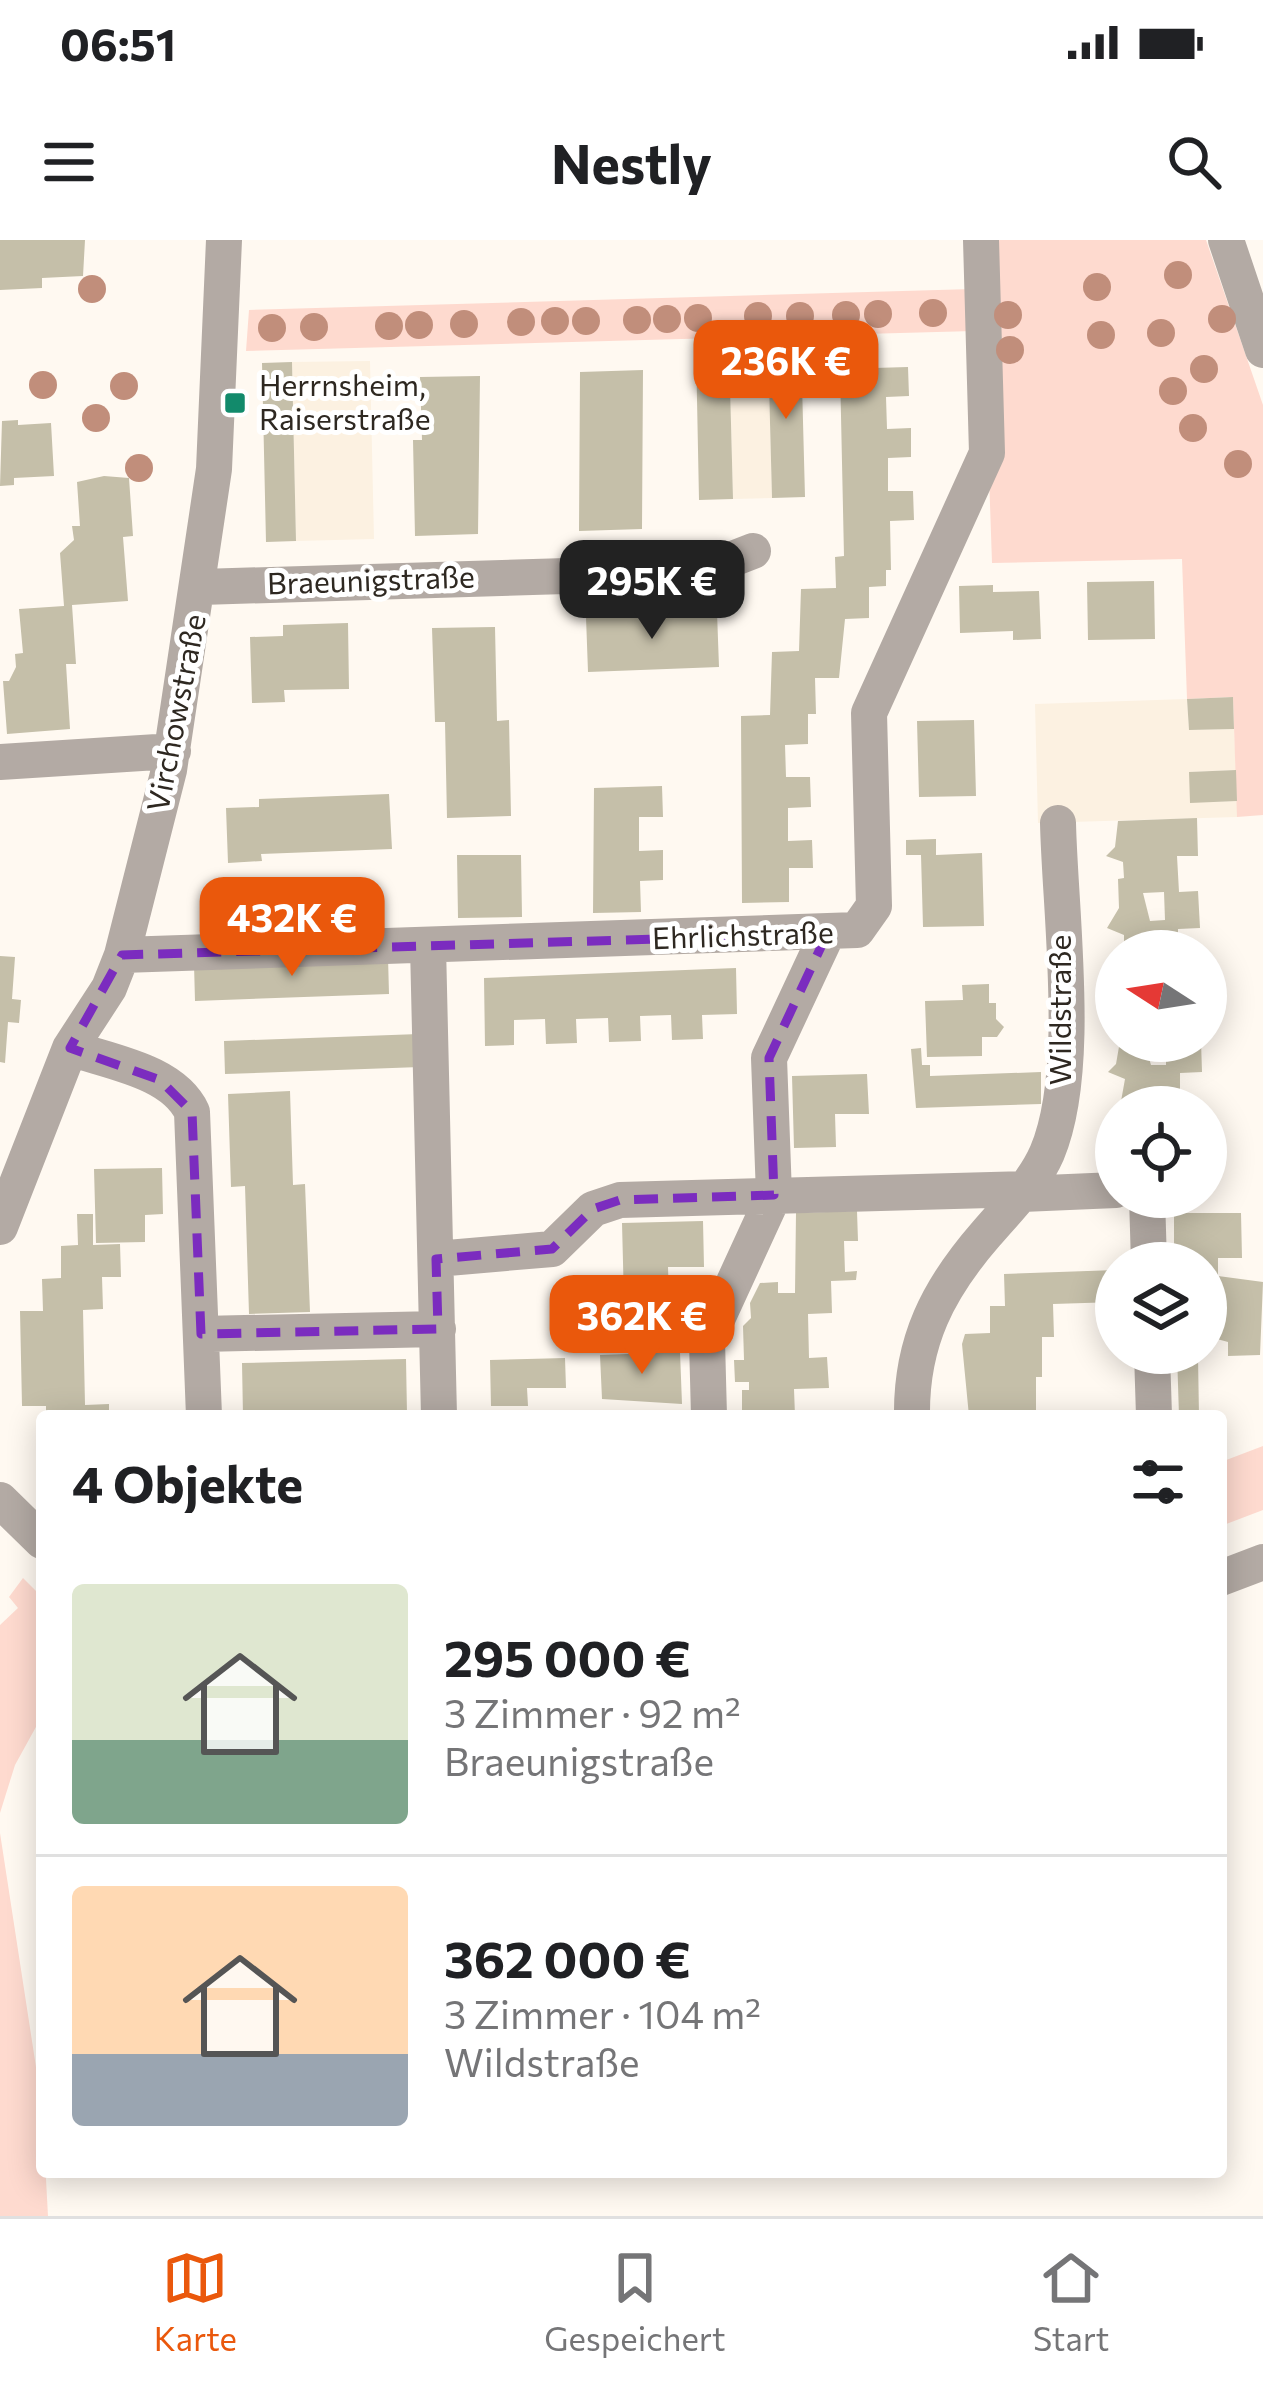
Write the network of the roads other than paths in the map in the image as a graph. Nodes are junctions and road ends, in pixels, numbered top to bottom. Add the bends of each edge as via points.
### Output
1 (224, 240) edge
2 (981, 240) edge
3 (1226, 240) edge
4 (1263, 350) edge
5 (753, 551) dead end
6 (200, 586) junction
7 (173, 751) junction
8 (0, 762) edge
9 (1058, 823) dead end
10 (827, 934) junction
11 (428, 946) junction
12 (122, 955) junction
13 (70, 1048) junction
14 (1095, 1190) edge
15 (1024, 1192) junction
16 (774, 1195) junction
17 (0, 1227) edge
18 (436, 1259) junction
19 (438, 1329) junction
20 (201, 1334) junction
21 (1153, 1374) edge
22 (204, 1410) edge
23 (439, 1410) edge
24 (709, 1410) edge
25 (913, 1410) edge
26 (1154, 1410) edge
27 (0, 1500) edge
28 (36, 1535) edge
29 (1263, 1562) edge
30 (1227, 1576) edge

1 - 6 street, Virchowstraße via 220,401
2 - 10 street, Ehrlichstraße via 987,453 869,713 874,906 857,930
3 - 4 street
5 - 6 street, Braeunigstraße via 698,572
6 - 7 street, Virchowstraße
7 - 8 street
7 - 12 street, Virchowstraße
9 - 15 street, Wildstraße via 1062,1094 1046,1156
10 - 11 street, Ehrlichstraße
10 - 16 street via 769,1058
11 - 12 street, Ehrlichstraße
11 - 18 street
12 - 13 street, Virchowstraße
13 - 17 street, Virchowstraße
13 - 20 street via 160,1080 186,1098
14 - 15 street
15 - 16 street
15 - 25 street, Wildstraße via 926,1319
16 - 18 street via 620,1200 593,1209 552,1249
16 - 24 street via 707,1341
18 - 19 street
19 - 20 street
19 - 23 street
20 - 22 street
21 - 26 street
27 - 28 street
29 - 30 street

